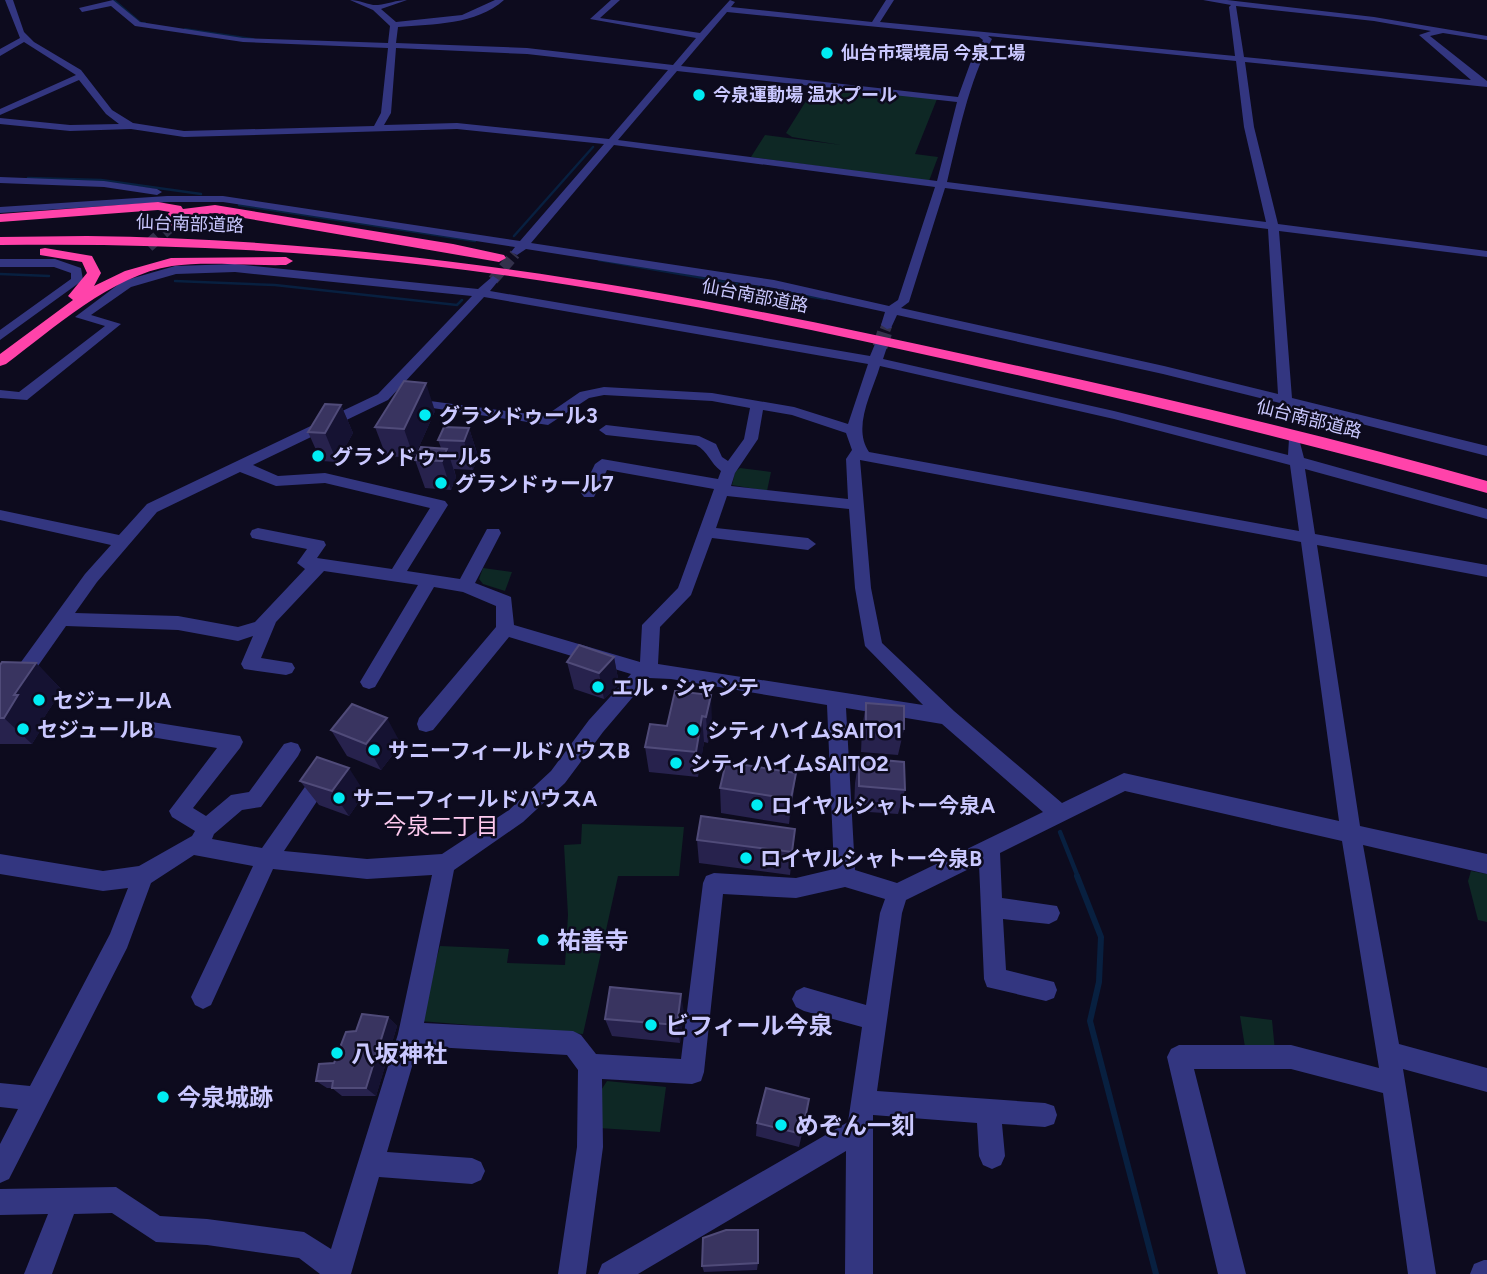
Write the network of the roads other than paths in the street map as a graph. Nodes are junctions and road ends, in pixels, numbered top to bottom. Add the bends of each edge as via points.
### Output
1 (9, 0) edge
2 (354, 0) edge
3 (403, 0) edge
4 (500, 0) edge
5 (616, 0) edge
6 (732, 0) edge
7 (890, 0) edge
8 (1207, 0) edge
9 (110, 2) edge
10 (376, 8) junction
11 (1233, 8) dead end
12 (724, 9) junction
13 (82, 10) dead end
14 (394, 25) junction
15 (874, 25) junction
16 (1469, 33) junction
17 (699, 36) junction
18 (981, 36) junction
19 (26, 38) junction
20 (1487, 38) edge
21 (392, 44) junction
22 (0, 53) edge
23 (1240, 59) junction
24 (675, 68) junction
25 (80, 76) junction
26 (1485, 85) edge
27 (962, 100) junction
28 (0, 112) edge
29 (0, 121) edge
30 (131, 126) junction
31 (377, 129) junction
32 (611, 142) junction
33 (0, 180) edge
34 (941, 185) junction
35 (183, 199) junction
36 (0, 210) edge
37 (178, 215) junction
38 (0, 218) edge
39 (1273, 227) junction
40 (164, 228) tunnel mouth
41 (0, 233) edge
42 (0, 241) edge
43 (523, 244) junction
44 (0, 251) edge
45 (514, 254) tunnel mouth
46 (1487, 254) edge
47 (0, 263) edge
48 (539, 267) junction
49 (493, 280) tunnel mouth
50 (482, 293) junction
51 (80, 297) junction
52 (664, 297) junction
53 (893, 308) junction
54 (887, 325) tunnel mouth
55 (0, 336) edge
56 (0, 348) edge
57 (877, 354) junction
58 (0, 361) edge
59 (0, 394) edge
60 (383, 397) junction
61 (1285, 398) junction
62 (757, 405) junction
63 (1291, 416) dead end
64 (606, 430) dead end
65 (853, 430) junction
66 (1294, 442) dead end
67 (860, 450) junction
68 (1487, 451) edge
69 (1298, 461) junction
70 (243, 467) junction
71 (1487, 474) edge
72 (725, 481) junction
73 (1487, 487) edge
74 (589, 493) dead end
75 (856, 505) junction
76 (1487, 514) edge
77 (0, 515) edge
78 (706, 532) junction
79 (493, 533) dead end
80 (258, 534) dead end
81 (1309, 538) junction
82 (121, 541) junction
83 (808, 544) dead end
84 (320, 564) junction
85 (1487, 571) edge
86 (395, 577) junction
87 (429, 581) junction
88 (465, 586) junction
89 (270, 618) junction
90 (62, 619) junction
91 (505, 629) junction
92 (286, 668) dead end
93 (645, 671) junction
94 (369, 682) dead end
95 (836, 699) junction
96 (0, 705) edge
97 (947, 717) junction
98 (426, 724) dead end
99 (152, 730) dead end
100 (291, 750) dead end
101 (331, 766) edge
102 (1058, 812) junction
103 (207, 827) junction
104 (1352, 834) junction
105 (198, 846) junction
106 (989, 847) junction
107 (267, 859) junction
108 (445, 864) junction
109 (1487, 864) edge
110 (1, 866) edge
111 (143, 876) junction
112 (845, 877) junction
113 (898, 892) junction
114 (992, 907) junction
115 (1049, 913) dead end
116 (1046, 990) dead end
117 (203, 997) dead end
118 (804, 999) dead end
119 (875, 1019) junction
120 (410, 1034) junction
121 (1390, 1053) junction
122 (590, 1066) junction
123 (1487, 1080) edge
124 (1394, 1084) junction
125 (0, 1095) edge
126 (37, 1099) junction
127 (863, 1102) junction
128 (988, 1111) junction
129 (1045, 1115) dead end
130 (859, 1129) junction
131 (992, 1156) dead end
132 (2, 1163) edge
133 (370, 1164) junction
134 (472, 1171) dead end
135 (67, 1199) junction
136 (0, 1202) edge
137 (337, 1273) edge
138 (38, 1274) edge
139 (572, 1274) edge
140 (612, 1274) edge
141 (859, 1274) edge
142 (1232, 1274) edge
143 (1422, 1274) edge

1 - 19 street via 14,28
2 - 10 street
3 - 10 street
4 - 14 street via 466,15
5 - 17 street via 594,19
6 - 12 street
7 - 15 street
8 - 16 street
9 - 13 street
9 - 21 street via 138,24 243,40
10 - 14 street
11 - 23 street
12 - 15 street
12 - 17 street
14 - 21 street
15 - 18 street
16 - 20 street
16 - 26 street via 1423,35
17 - 24 street
18 - 23 street
18 - 27 street via 988,39
19 - 22 street
19 - 25 street
21 - 24 street via 527,51
21 - 31 street via 386,113
23 - 26 street
23 - 39 street
24 - 27 street
24 - 32 street
25 - 28 street
25 - 30 street via 108,112
27 - 34 street
29 - 30 street via 70,128
30 - 31 street via 184,134
31 - 32 street via 457,126
32 - 34 street
32 - 43 street
33 - 35 street via 104,184
34 - 39 street
34 - 53 street via 903,302
35 - 36 street
35 - 43 street via 223,199
37 - 38 highway via 176,209 158,206
37 - 40 highway
37 - 48 highway via 205,209 236,212
39 - 46 street
39 - 61 street
41 - 48 highway, 仙台南部道路 via 180,233 294,240
42 - 52 highway, 仙台南部道路 via 182,242 351,253
43 - 45 street
43 - 53 street via 775,284
44 - 51 highway via 87,259 94,273
47 - 55 street via 55,263 77,271 77,279
48 - 71 highway, 仙台南部道路 via 771,308 1057,367
49 - 50 street
50 - 57 street
50 - 59 street via 235,268 175,270 127,284 90,310 81,317 115,324 22,397
50 - 60 street
51 - 51 highway via 135,251
51 - 52 highway via 149,267 226,260 421,269
51 - 56 highway
51 - 58 highway
52 - 73 highway, 仙台南部道路 via 1040,375 1339,446
53 - 54 street
53 - 61 street
57 - 65 street
57 - 69 street
60 - 62 street via 548,421 585,395 604,391 712,397
60 - 70 street
61 - 63 street
61 - 68 street
62 - 65 street via 794,411
62 - 72 street via 751,439
64 - 72 street via 699,441 711,447
65 - 67 street
66 - 69 street
67 - 75 street via 853,459
67 - 81 street via 864,456 915,466
69 - 76 street
69 - 81 street
70 - 82 street via 152,508
70 - 86 street via 276,481 325,478 440,505
72 - 74 street via 602,464
72 - 75 street
72 - 78 street
75 - 97 street via 863,588 874,646
77 - 82 street
78 - 83 street
78 - 93 street via 685,591 651,625
79 - 88 street
80 - 84 street via 318,545 305,563
81 - 85 street
81 - 104 street
82 - 90 street
84 - 86 street
84 - 89 street
86 - 87 street
87 - 88 street
87 - 94 street
88 - 91 street via 505,602
89 - 90 street via 238,634 178,623
89 - 92 street via 250,664
90 - 96 street
91 - 93 street
91 - 98 street
93 - 95 street
93 - 108 street via 558,777 516,816
95 - 97 street
95 - 112 street
97 - 102 street
99 - 103 street via 233,742 179,811
100 - 103 street via 254,801 238,801
101 - 107 street
102 - 104 street via 1124,782
102 - 106 street
103 - 105 street
104 - 109 street
104 - 121 street
105 - 107 street
105 - 111 street via 192,845
106 - 113 street
106 - 114 street
107 - 108 street via 367,869
107 - 117 street
108 - 120 street
110 - 111 street via 103,881
111 - 126 street via 119,940
112 - 113 street
112 - 122 street via 796,888 714,883 692,1072
113 - 119 street
114 - 115 street
114 - 116 street via 995,979
118 - 119 street
119 - 127 street
120 - 122 street via 573,1043
120 - 133 street
121 - 123 street
121 - 124 street
122 - 139 street via 590,1147
124 - 142 street via 1291,1057 1179,1057
124 - 143 street
125 - 126 street
126 - 132 street
127 - 128 street
127 - 130 street
128 - 129 street
128 - 131 street
130 - 140 street
130 - 141 street
133 - 134 street
133 - 137 street
135 - 136 street
135 - 137 street via 116,1200 156,1229 304,1245
135 - 138 street

